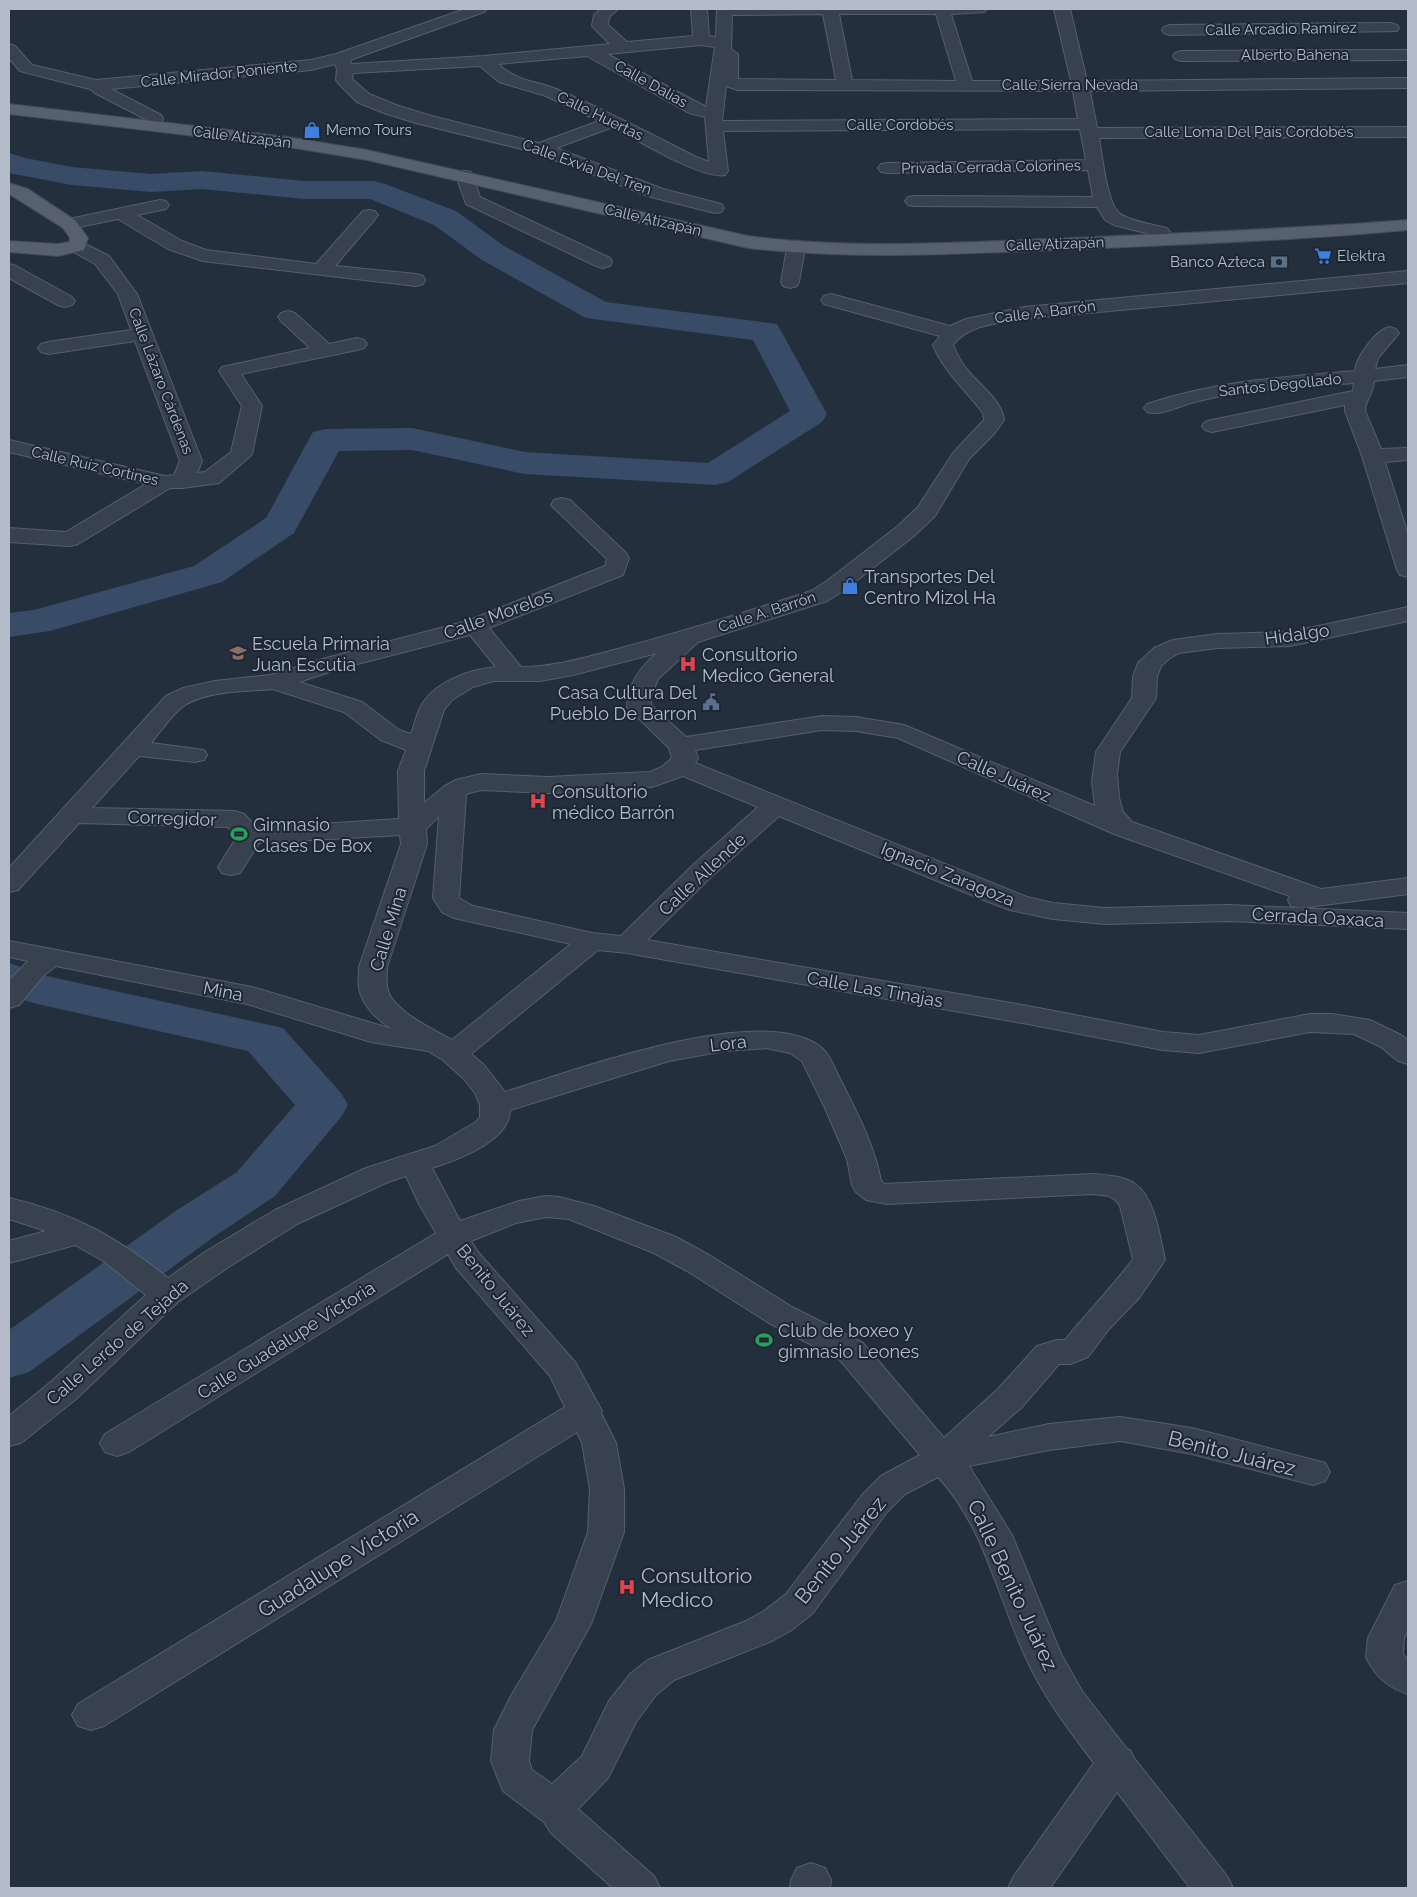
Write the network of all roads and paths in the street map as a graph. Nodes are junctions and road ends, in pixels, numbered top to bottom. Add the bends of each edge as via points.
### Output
1 (450, 9) edge
2 (479, 9) edge
3 (610, 9) edge
4 (699, 9) edge
5 (725, 9) edge
6 (942, 9) edge
7 (978, 9) edge
8 (1062, 9) edge
9 (830, 10) edge
10 (421, 29) junction
11 (700, 40) junction
12 (723, 47) junction
13 (624, 48) junction
14 (9, 49) edge
15 (590, 51) junction
16 (1408, 55) edge
17 (1181, 56) junction
18 (484, 61) junction
19 (343, 63) junction
20 (53, 76) junction
21 (18, 78) dead end
22 (1408, 83) edge
23 (965, 84) junction
24 (1080, 84) junction
25 (96, 85) junction
26 (845, 86) junction
27 (1195, 86) junction
28 (9, 100) edge
29 (9, 109) edge
30 (714, 120) junction
31 (614, 121) junction
32 (153, 123) junction
33 (1088, 128) junction
34 (1408, 132) edge
35 (540, 148) junction
36 (1096, 165) junction
37 (887, 168) dead end
38 (465, 176) junction
39 (9, 188) edge
40 (914, 201) dead end
41 (1103, 202) junction
42 (160, 205) dead end
43 (714, 208) dead end
44 (121, 213) junction
45 (369, 216) dead end
46 (1408, 218) edge
47 (69, 224) junction
48 (1408, 226) edge
49 (1162, 236) junction
50 (77, 246) junction
51 (9, 247) edge
52 (796, 248) junction
53 (602, 262) dead end
54 (9, 270) edge
55 (321, 270) junction
56 (1406, 278) edge
57 (416, 280) dead end
58 (790, 282) dead end
59 (831, 300) dead end
60 (65, 301) dead end
61 (288, 317) dead end
62 (952, 333) junction
63 (1389, 333) dead end
64 (142, 334) junction
65 (357, 344) dead end
66 (48, 348) dead end
67 (325, 351) junction
68 (1408, 371) edge
69 (1362, 387) junction
70 (1154, 408) dead end
71 (1212, 426) dead end
72 (9, 446) edge
73 (1408, 454) edge
74 (1373, 456) junction
75 (173, 482) junction
76 (562, 505) dead end
77 (9, 535) edge
78 (1408, 570) edge
79 (1408, 614) edge
80 (475, 626) junction
81 (693, 636) junction
82 (515, 675) junction
83 (274, 682) junction
84 (419, 746) junction
85 (133, 748) junction
86 (195, 755) dead end
87 (681, 755) junction
88 (454, 791) junction
89 (777, 804) junction
90 (73, 814) junction
91 (414, 826) junction
92 (1123, 828) junction
93 (250, 836) junction
94 (231, 867) dead end
95 (9, 884) edge
96 (1408, 886) edge
97 (1317, 896) junction
98 (1229, 913) junction
99 (1408, 921) edge
100 (592, 941) junction
101 (627, 945) junction
102 (9, 949) edge
103 (42, 964) junction
104 (12, 995) edge
105 (1360, 1026) junction
106 (1408, 1028) edge
107 (443, 1049) junction
108 (1408, 1055) edge
109 (495, 1105) junction
110 (416, 1163) junction
111 (9, 1208) edge
112 (79, 1233) junction
113 (454, 1236) junction
114 (9, 1252) edge
115 (167, 1294) junction
116 (585, 1411) junction
117 (9, 1434) edge
118 (117, 1443) dead end
119 (942, 1460) junction
120 (1313, 1472) dead end
121 (1408, 1595) edge
122 (1408, 1679) edge
123 (91, 1714) dead end
124 (1117, 1761) junction
125 (558, 1810) junction
126 (640, 1888) edge
127 (1028, 1888) edge
128 (1213, 1888) edge

1 - 10 street
2 - 10 street
3 - 13 street via 602,15 600,26
4 - 11 street
5 - 9 street
5 - 12 street
6 - 7 street
6 - 9 street
6 - 23 street
8 - 24 street
9 - 26 street
10 - 19 street
11 - 12 street
11 - 13 street
12 - 26 street, Calle Sierra Nevada via 730,54 732,84
12 - 30 street
13 - 15 street
14 - 20 street via 26,68
15 - 18 street
15 - 30 street, Calle Dalias
16 - 17 street, Alberto Bahena
16 - 17 street, Calle Arcadio Ramírez via 1388,21 1167,23
17 - 27 street
18 - 19 street
18 - 31 street, Calle Huertas via 505,79 552,93
19 - 25 street, Calle Mirador Poniente
19 - 35 street, Calle Exvía Del Tren via 344,80 363,98 422,119
20 - 21 street
20 - 25 street
22 - 27 street, Calle Sierra Nevada
23 - 24 street, Calle Sierra Nevada
23 - 26 street, Calle Sierra Nevada
24 - 27 street, Calle Sierra Nevada
24 - 33 street
25 - 32 street
28 - 32 main road
29 - 32 main road
30 - 31 street, Calle Huertas via 718,171 690,161
30 - 33 street, Calle Cordobés
31 - 35 street
32 - 38 main road, Calle Atizapán via 367,155
32 - 49 main road, Calle Atizapán via 299,136 378,149 796,240 884,242
33 - 34 street, Calle Loma Del País Cordobés
33 - 36 street
35 - 43 street, Calle Exvía Del Tren via 657,192
36 - 37 street, Privada Cerrada Colorines
36 - 41 street
38 - 52 main road, Calle Atizapán via 748,242
38 - 53 street via 472,200
39 - 47 main road
40 - 41 street
41 - 49 street via 1112,216 1120,221
42 - 44 street
44 - 47 street
44 - 55 street via 175,245 204,255
45 - 55 street
46 - 49 main road
47 - 50 main road via 79,238
48 - 49 main road via 1262,236
49 - 52 main road, Calle Atizapán via 890,251
50 - 51 main road via 58,250
50 - 64 street, Calle Lázaro Cárdenas via 102,260 127,294
52 - 58 street
54 - 60 street
55 - 57 street
56 - 62 street, Calle A. Barrón via 1064,308 988,319
59 - 62 street
61 - 67 street
62 - 81 street, Calle A. Barrón via 943,345 949,360 994,413 994,420 964,452 927,510 898,537 820,596
63 - 69 street via 1369,357
64 - 66 street
64 - 75 street, Calle Lázaro Cárdenas via 191,461
65 - 67 street, Calle Lázaro Cárdenas
67 - 75 street, Calle Lázaro Cárdenas via 229,371 252,406 241,454 211,478
68 - 69 street, Santos Degollado
69 - 70 street, Santos Degollado via 1270,384 1219,390 1177,399
69 - 71 street
69 - 74 street via 1355,411
72 - 75 street, Calle Ruíz Cortines
73 - 74 street
74 - 78 street
75 - 77 street via 70,539
76 - 80 street, Calle Morelos via 618,558 615,570
79 - 92 street, Hidalgo via 1290,639 1216,641 1185,645 1162,653 1150,663 1145,677 1144,698 1108,752 1104,775 1107,801 1110,814
80 - 82 street
80 - 83 street, Calle Morelos
81 - 82 street, Calle A. Barrón via 573,668
81 - 87 street via 660,662 644,682 638,697 639,707
82 - 84 street, Calle A. Barrón via 493,674 464,682 443,695 432,708
83 - 84 street via 353,707 390,735
83 - 85 street via 192,693 175,702
84 - 91 street via 411,771
85 - 86 street
85 - 90 street
87 - 88 street via 667,774 652,779 548,784 481,782
87 - 89 street, Ignacio Zaragoza
87 - 92 street, Calle Juárez via 822,722 856,724 904,732
88 - 91 street
88 - 100 street, Calle Las Tinajas via 446,898 452,906 464,912
89 - 98 street, Ignacio Zaragoza via 1020,904 1105,916
89 - 101 street, Calle Allende via 702,871
90 - 93 street, Corregidor via 235,820
90 - 95 street
91 - 93 street
91 - 107 street, Calle Mina via 414,844 373,967 373,988 380,1004 396,1019
92 - 97 street, Calle Juárez
93 - 94 street
96 - 97 street
97 - 98 street
98 - 99 street, Cerrada Oaxaca
100 - 101 street, Calle Las Tinajas
100 - 107 street
101 - 105 street, Calle Las Tinajas via 1162,1041 1199,1044 1310,1024
102 - 103 street, Mina
103 - 104 street
103 - 107 street, Mina via 252,996 381,1036
105 - 106 street
105 - 108 street, Calle Las Tinajas via 1391,1041
107 - 109 street, Calle Mina via 474,1072 489,1090
109 - 110 street via 494,1118 487,1129 446,1153
109 - 119 street, Lora via 665,1053 724,1042 766,1039 799,1046 814,1056 862,1159 867,1185 876,1193 1093,1184 1112,1186 1127,1193 1136,1206 1149,1260 1128,1290 1076,1349 1049,1354 1010,1398
110 - 113 street, Benito Juárez via 434,1204
110 - 115 street, Calle Lerdo de Tejada via 377,1175 286,1217
111 - 112 street
112 - 114 street
112 - 115 street via 109,1250
113 - 116 street, Benito Juárez via 467,1260 563,1370
113 - 118 street, Calle Guadalupe Victoria
113 - 119 street, Calle Benito Juárez via 515,1213 558,1207 675,1250 771,1310 834,1339 852,1351
115 - 117 street, Calle Lerdo de Tejada via 64,1390
116 - 123 street, Guadalupe Victoria
116 - 125 street via 599,1443 604,1471 606,1532 573,1624 524,1705 513,1730 510,1761 517,1780
119 - 120 street, Benito Juárez via 1049,1437 1120,1429 1192,1441
119 - 124 street, Calle Benito Juárez via 961,1478 994,1535 1044,1658 1069,1702
119 - 125 street, Benito Juárez via 893,1485 875,1503 799,1604 777,1621 648,1678 625,1708 595,1766 568,1792
121 - 122 street via 1386,1638 1384,1657 1395,1671
124 - 127 street
124 - 128 street, Calle Benito Juárez
125 - 126 street via 565,1821

